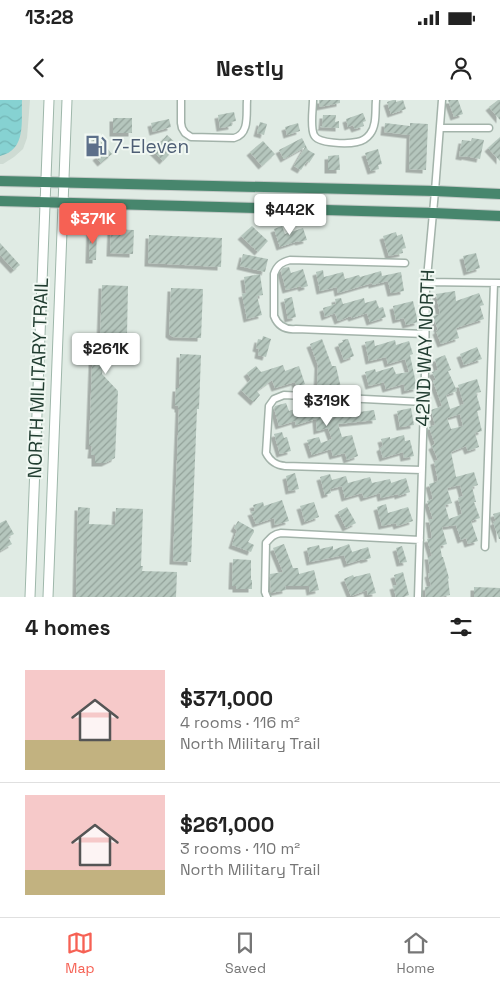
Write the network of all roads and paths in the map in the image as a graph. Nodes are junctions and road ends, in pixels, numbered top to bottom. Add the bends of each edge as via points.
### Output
1 (49, 100) edge
2 (67, 100) edge
3 (182, 100) edge
4 (247, 100) edge
5 (313, 100) edge
6 (376, 100) edge
7 (442, 100) edge
8 (441, 128) junction
9 (489, 128) dead end
10 (0, 181) edge
11 (46, 182) junction
12 (63, 183) junction
13 (436, 191) junction
14 (500, 194) edge
15 (0, 201) edge
16 (45, 202) junction
17 (62, 203) junction
18 (433, 214) junction
19 (500, 216) edge
20 (405, 264) dead end
21 (426, 282) junction
22 (497, 283) edge
23 (425, 334) junction
24 (424, 402) junction
25 (422, 470) junction
26 (420, 540) junction
27 (485, 547) dead end
28 (28, 595) edge
29 (48, 597) edge
30 (268, 597) edge
31 (418, 597) edge

1 - 11 main road, NORTH MILITARY TRAIL
2 - 12 main road, NORTH MILITARY TRAIL
3 - 4 street via 180,123 184,133 191,137 234,138 243,133
5 - 6 street via 312,128 316,138 324,142 353,142 363,140 374,126
7 - 8 street, 42ND WAY NORTH
8 - 9 street
8 - 13 street, 42ND WAY NORTH
10 - 11 highway
11 - 12 highway
11 - 16 main road, NORTH MILITARY TRAIL
12 - 13 highway
12 - 17 main road, NORTH MILITARY TRAIL
13 - 14 highway
13 - 18 street, 42ND WAY NORTH
15 - 16 highway
16 - 17 highway
16 - 28 main road, NORTH MILITARY TRAIL
17 - 18 highway
17 - 29 main road, NORTH MILITARY TRAIL
18 - 19 highway
18 - 21 street, 42ND WAY NORTH
20 - 23 street via 290,260 280,264 274,274 274,316 280,326 291,330
21 - 22 street
21 - 23 street, 42ND WAY NORTH
22 - 27 street
23 - 24 street, 42ND WAY NORTH
24 - 25 street, 42ND WAY NORTH
24 - 25 street via 284,396 274,399 268,406 266,452 268,458 279,466
25 - 26 street, 42ND WAY NORTH
26 - 30 street via 281,533 271,536 266,543 265,592
26 - 31 street, 42ND WAY NORTH

